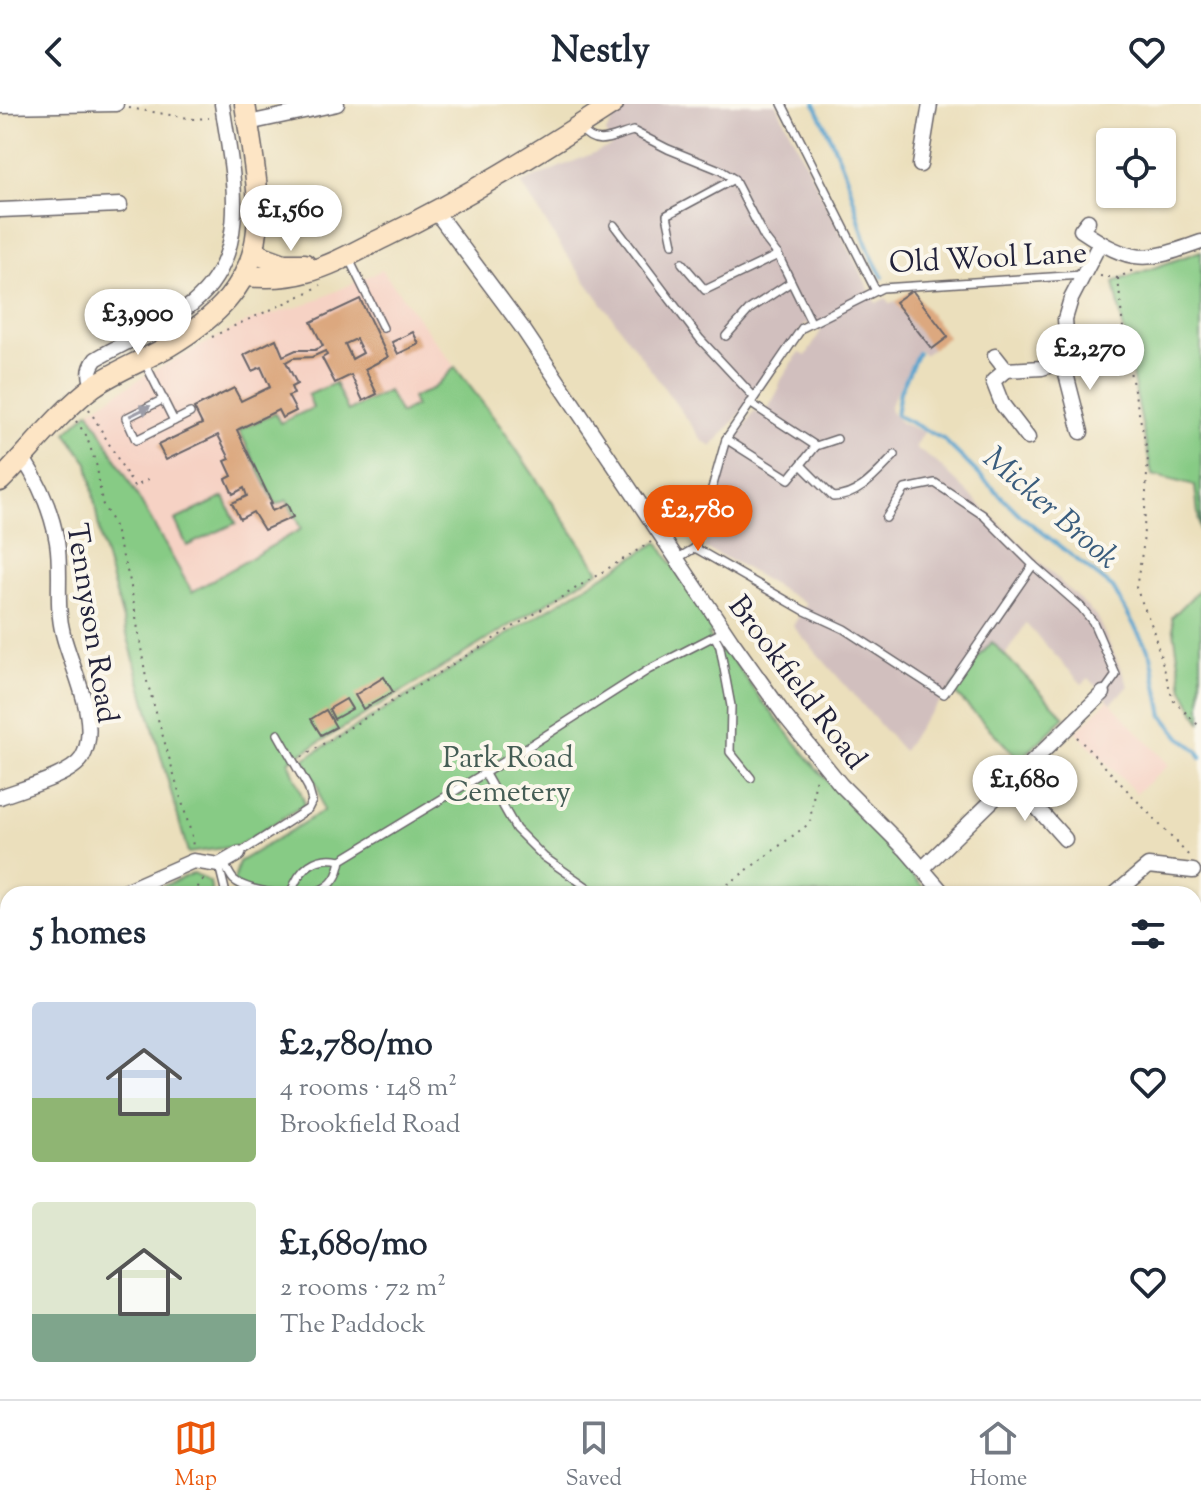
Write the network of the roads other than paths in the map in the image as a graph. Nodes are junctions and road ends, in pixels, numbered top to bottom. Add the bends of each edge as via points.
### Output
1 (337, 104) edge
2 (613, 104) edge
3 (782, 104) edge
4 (930, 104) edge
5 (116, 105) edge
6 (0, 106) edge
7 (223, 110) edge
8 (247, 113) edge
9 (578, 125) junction
10 (920, 165) dead end
11 (734, 179) junction
12 (120, 205) dead end
13 (0, 210) edge
14 (436, 212) junction
15 (1088, 221) dead end
16 (614, 225) dead end
17 (1201, 242) edge
18 (1100, 243) junction
19 (673, 244) dead end
20 (254, 253) junction
21 (778, 255) junction
22 (344, 257) junction
23 (682, 263) dead end
24 (1083, 274) junction
25 (246, 276) junction
26 (791, 282) junction
27 (882, 288) junction
28 (811, 322) junction
29 (383, 328) dead end
30 (726, 336) dead end
31 (995, 356) dead end
32 (143, 359) junction
33 (1063, 362) junction
34 (1006, 370) junction
35 (81, 398) junction
36 (164, 399) junction
37 (752, 400) junction
38 (190, 413) dead end
39 (174, 421) junction
40 (1081, 432) dead end
41 (1028, 438) dead end
42 (726, 439) junction
43 (837, 439) dead end
44 (816, 446) junction
45 (895, 455) dead end
46 (23, 458) junction
47 (801, 465) junction
48 (0, 481) edge
49 (886, 518) dead end
50 (695, 548) junction
51 (678, 558) junction
52 (1033, 565) junction
53 (720, 634) junction
54 (1103, 693) joint
55 (278, 734) dead end
56 (485, 774) junction
57 (751, 778) dead end
58 (1014, 782) junction
59 (0, 797) edge
60 (1065, 839) dead end
61 (238, 854) joint
62 (341, 860) junction
63 (1192, 864) road end
64 (219, 865) junction
65 (922, 869) junction
66 (136, 886) edge
67 (224, 886) edge
68 (247, 886) edge
69 (294, 886) edge
70 (329, 886) edge
71 (586, 886) edge
72 (937, 886) edge
73 (1124, 886) edge

1 - 8 street
2 - 9 street
3 - 27 lane, Old Wool Lane
4 - 10 street
5 - 6 street
7 - 35 street via 235,215 225,264 190,305 96,359
8 - 20 street via 259,218
9 - 11 lane via 587,136 602,141 633,131
9 - 14 street
11 - 19 lane via 667,215
11 - 21 lane
12 - 13 street
14 - 22 street
14 - 51 street, Brookfield Road via 521,326
15 - 18 street, Old Wool Lane via 1081,230
16 - 37 lane
17 - 18 street, Old Wool Lane via 1158,257 1135,257
18 - 24 street
20 - 22 street via 284,264
20 - 25 street
21 - 23 lane via 705,290
21 - 26 lane
22 - 25 street via 294,275
22 - 29 lane
24 - 27 lane, Old Wool Lane
24 - 33 street via 1065,319 1068,360
25 - 32 street via 205,322
26 - 28 lane
26 - 30 lane via 750,309
27 - 28 lane
28 - 37 lane
31 - 34 street
32 - 35 street
32 - 36 lane
33 - 34 street
33 - 40 street
34 - 41 street via 993,381 1002,404
35 - 46 street
36 - 39 lane
39 -> 36 lane via 136,440 126,418
37 - 42 lane
37 - 44 lane
38 - 39 lane
42 - 47 lane via 789,479
42 - 50 lane
43 - 44 lane
44 - 47 lane
45 - 47 lane via 846,497 833,497
46 - 48 street
46 - 59 street, Tennyson Road via 40,485 57,543 63,634 87,708 86,744 78,763
49 - 52 lane via 905,489 935,483 983,515
50 - 51 lane
50 - 52 lane via 844,629 944,694
51 - 53 street, Brookfield Road
52 - 54 lane via 1093,622 1116,675
53 - 56 lane via 648,670
53 - 57 lane via 731,706 730,752
53 - 65 street, Brookfield Road via 826,766
54 - 58 street
55 - 61 lane via 312,801 308,809
56 - 62 lane
56 - 71 lane via 516,829
58 - 60 street
58 - 65 street
61 - 64 street
62 - 69 lane via 309,864
62 - 70 lane
63 - 73 street via 1148,866
64 - 66 street via 193,861
64 - 67 lane
64 - 68 lane
65 - 72 street, Brookfield Road

